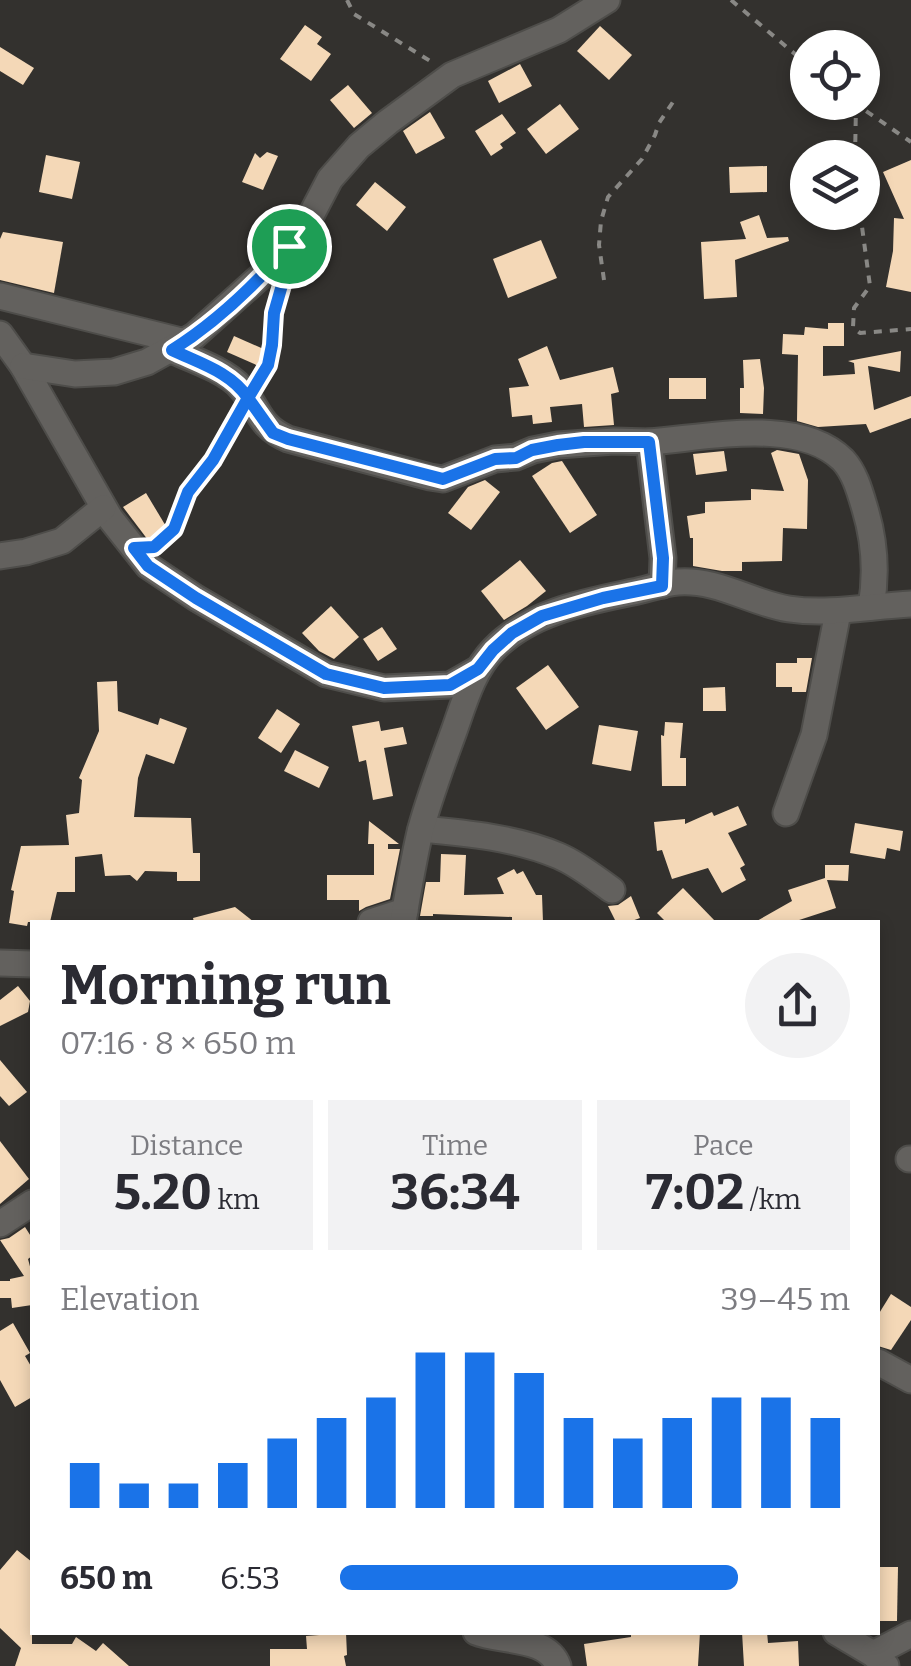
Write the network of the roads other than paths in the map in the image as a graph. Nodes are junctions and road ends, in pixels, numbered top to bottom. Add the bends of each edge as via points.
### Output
1 (607, 0) edge
2 (0, 296) edge
3 (0, 334) edge
4 (178, 346) junction
5 (23, 366) junction
6 (649, 442) junction
7 (104, 508) junction
8 (0, 556) edge
9 (662, 586) junction
10 (911, 604) edge
11 (872, 608) junction
12 (838, 612) junction
13 (478, 669) junction
14 (786, 814) dead end
15 (421, 829) junction
16 (612, 890) dead end
17 (404, 917) edge
18 (0, 962) edge
19 (30, 964) edge
20 (30, 1204) edge
21 (0, 1224) edge
22 (880, 1363) edge
23 (911, 1380) edge
24 (911, 1634) edge
25 (490, 1635) edge
26 (841, 1635) edge
27 (880, 1660) edge
28 (558, 1666) edge

1 - 4 street via 558,30 452,74 359,146 272,266
2 - 4 street
3 - 5 street
4 - 5 street via 147,362 92,375
4 - 6 street via 240,386 273,433 443,479 558,445
5 - 7 street
6 - 9 street
6 - 11 street via 792,436 844,461 870,526
7 - 8 street via 62,541
7 - 13 street via 148,566 326,674 384,688 450,685
9 - 12 street via 702,583 788,608
9 - 13 street via 542,616 512,633
10 - 11 street
11 - 12 street
12 - 14 street via 814,735
13 - 15 street
15 - 16 street via 536,848 561,856
15 - 17 street
18 - 19 street
20 - 21 street
22 - 23 street
24 - 27 street
25 - 28 street via 549,1652
26 - 27 street

